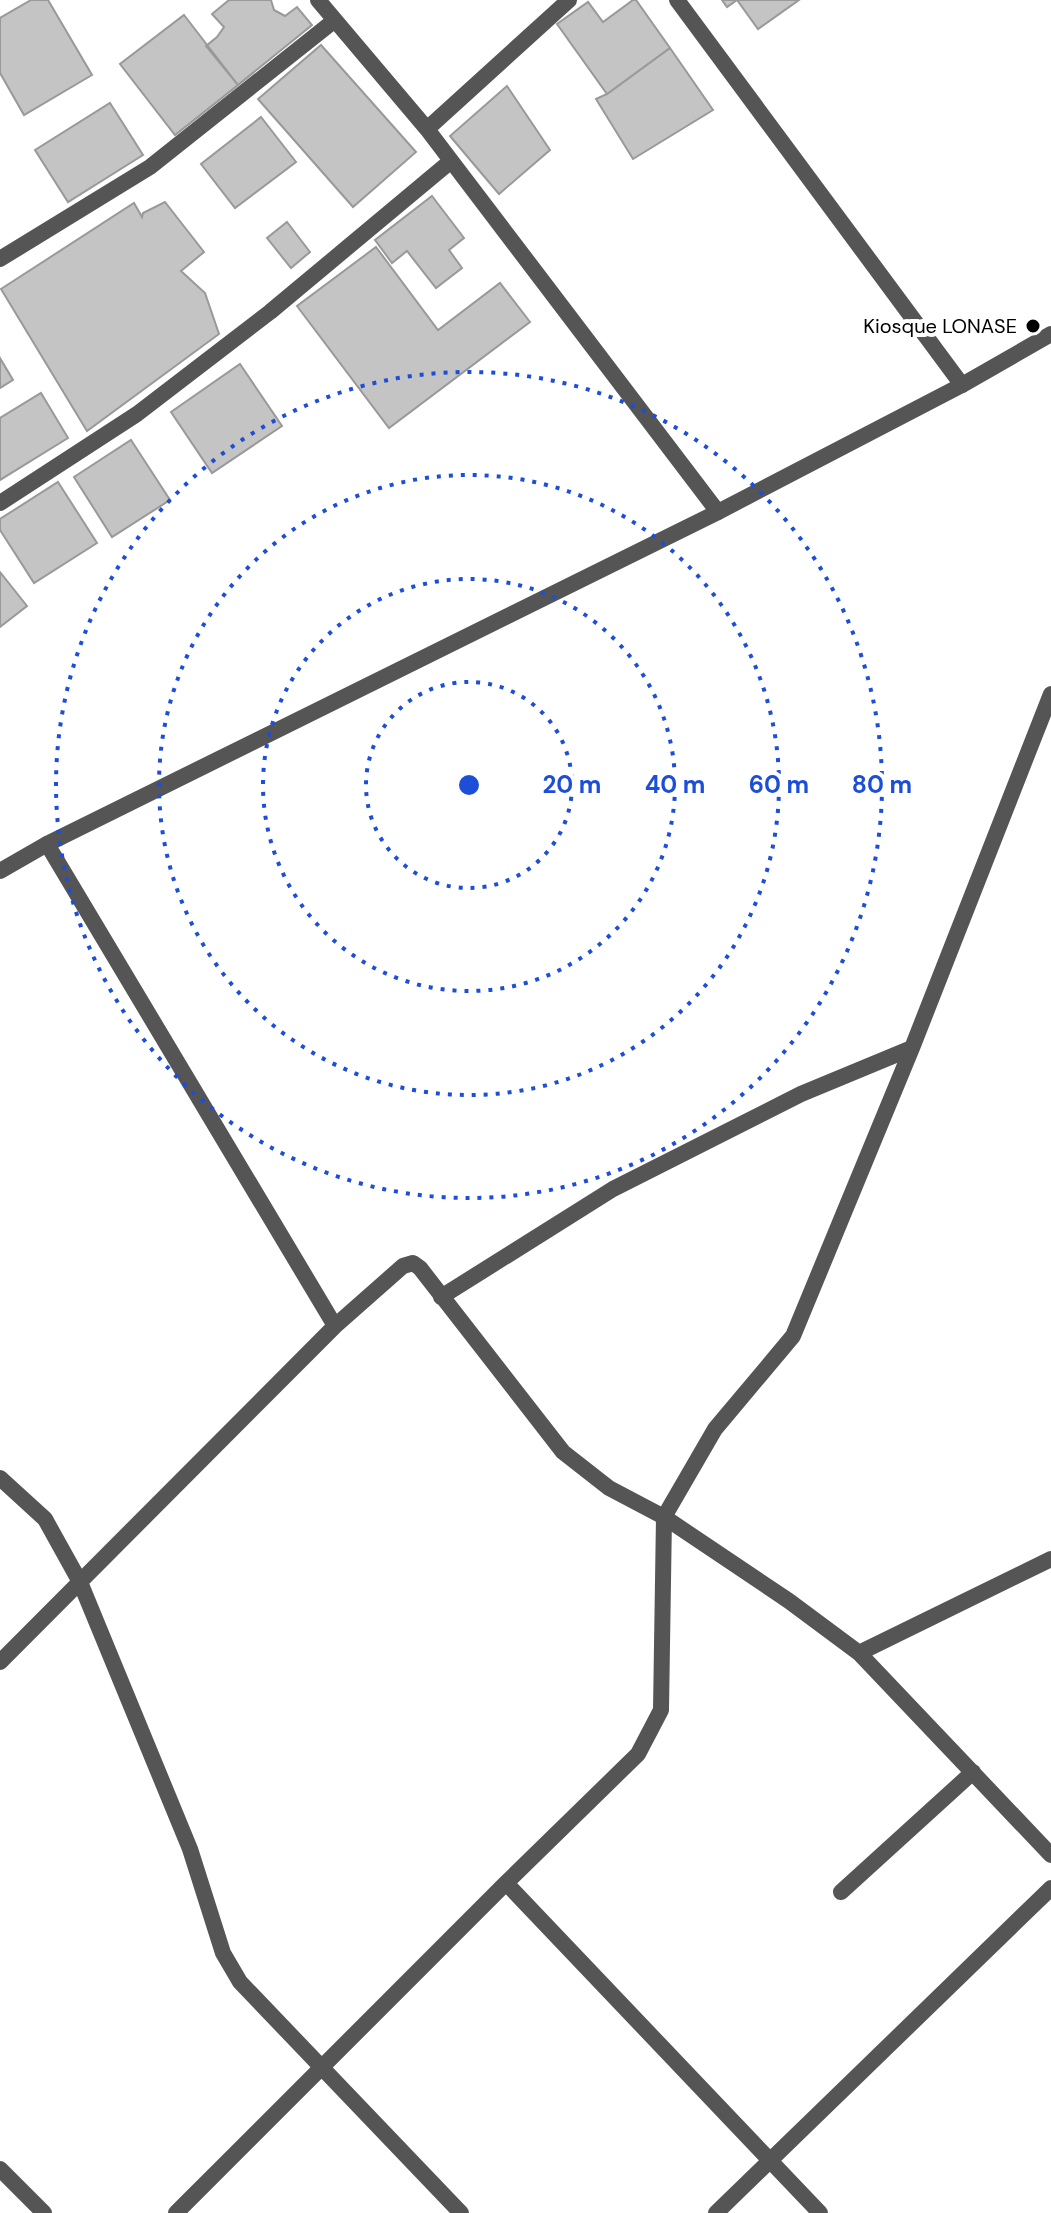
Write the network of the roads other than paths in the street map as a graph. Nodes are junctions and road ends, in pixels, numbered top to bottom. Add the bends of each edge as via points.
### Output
1 (318, 0) edge
2 (569, 0) edge
3 (677, 0) edge
4 (335, 20) junction
5 (427, 129) junction
6 (451, 161) junction
7 (0, 259) edge
8 (1051, 334) edge
9 (962, 385) junction
10 (0, 503) edge
11 (718, 512) junction
12 (1051, 694) edge
13 (47, 844) junction
14 (0, 871) edge
15 (912, 1048) junction
16 (441, 1297) junction
17 (335, 1326) junction
18 (0, 1478) edge
19 (664, 1517) junction
20 (1051, 1559) edge
21 (80, 1582) junction
22 (859, 1653) junction
23 (0, 1662) edge
24 (973, 1772) junction
25 (1051, 1855) edge
26 (506, 1883) junction
27 (1051, 1888) edge
28 (841, 1892) dead end
29 (322, 2067) junction
30 (770, 2161) junction
31 (0, 2169) edge
32 (44, 2213) edge
33 (176, 2213) edge
34 (461, 2213) edge
35 (716, 2213) edge
36 (820, 2213) edge

1 - 4 street
2 - 5 street
3 - 9 street
4 - 5 street
4 - 7 street via 150,167
5 - 6 street
6 - 10 street via 270,312 149,404
6 - 11 street
8 - 9 street
9 - 11 street
11 - 13 street
12 - 15 street
13 - 14 street
13 - 17 street
15 - 16 street via 801,1094 613,1189
15 - 19 street via 793,1336 715,1429
16 - 17 street via 413,1263
16 - 19 street via 563,1452 609,1488
17 - 21 street
18 - 21 street via 45,1519
19 - 22 street
19 - 26 street via 661,1710 638,1754
20 - 22 street
21 - 23 street
21 - 29 street via 190,1849 223,1953 240,1982
22 - 24 street
24 - 25 street
24 - 28 street
26 - 29 street
26 - 30 street
27 - 30 street
29 - 33 street
29 - 34 street
30 - 35 street
30 - 36 street
31 - 32 street

